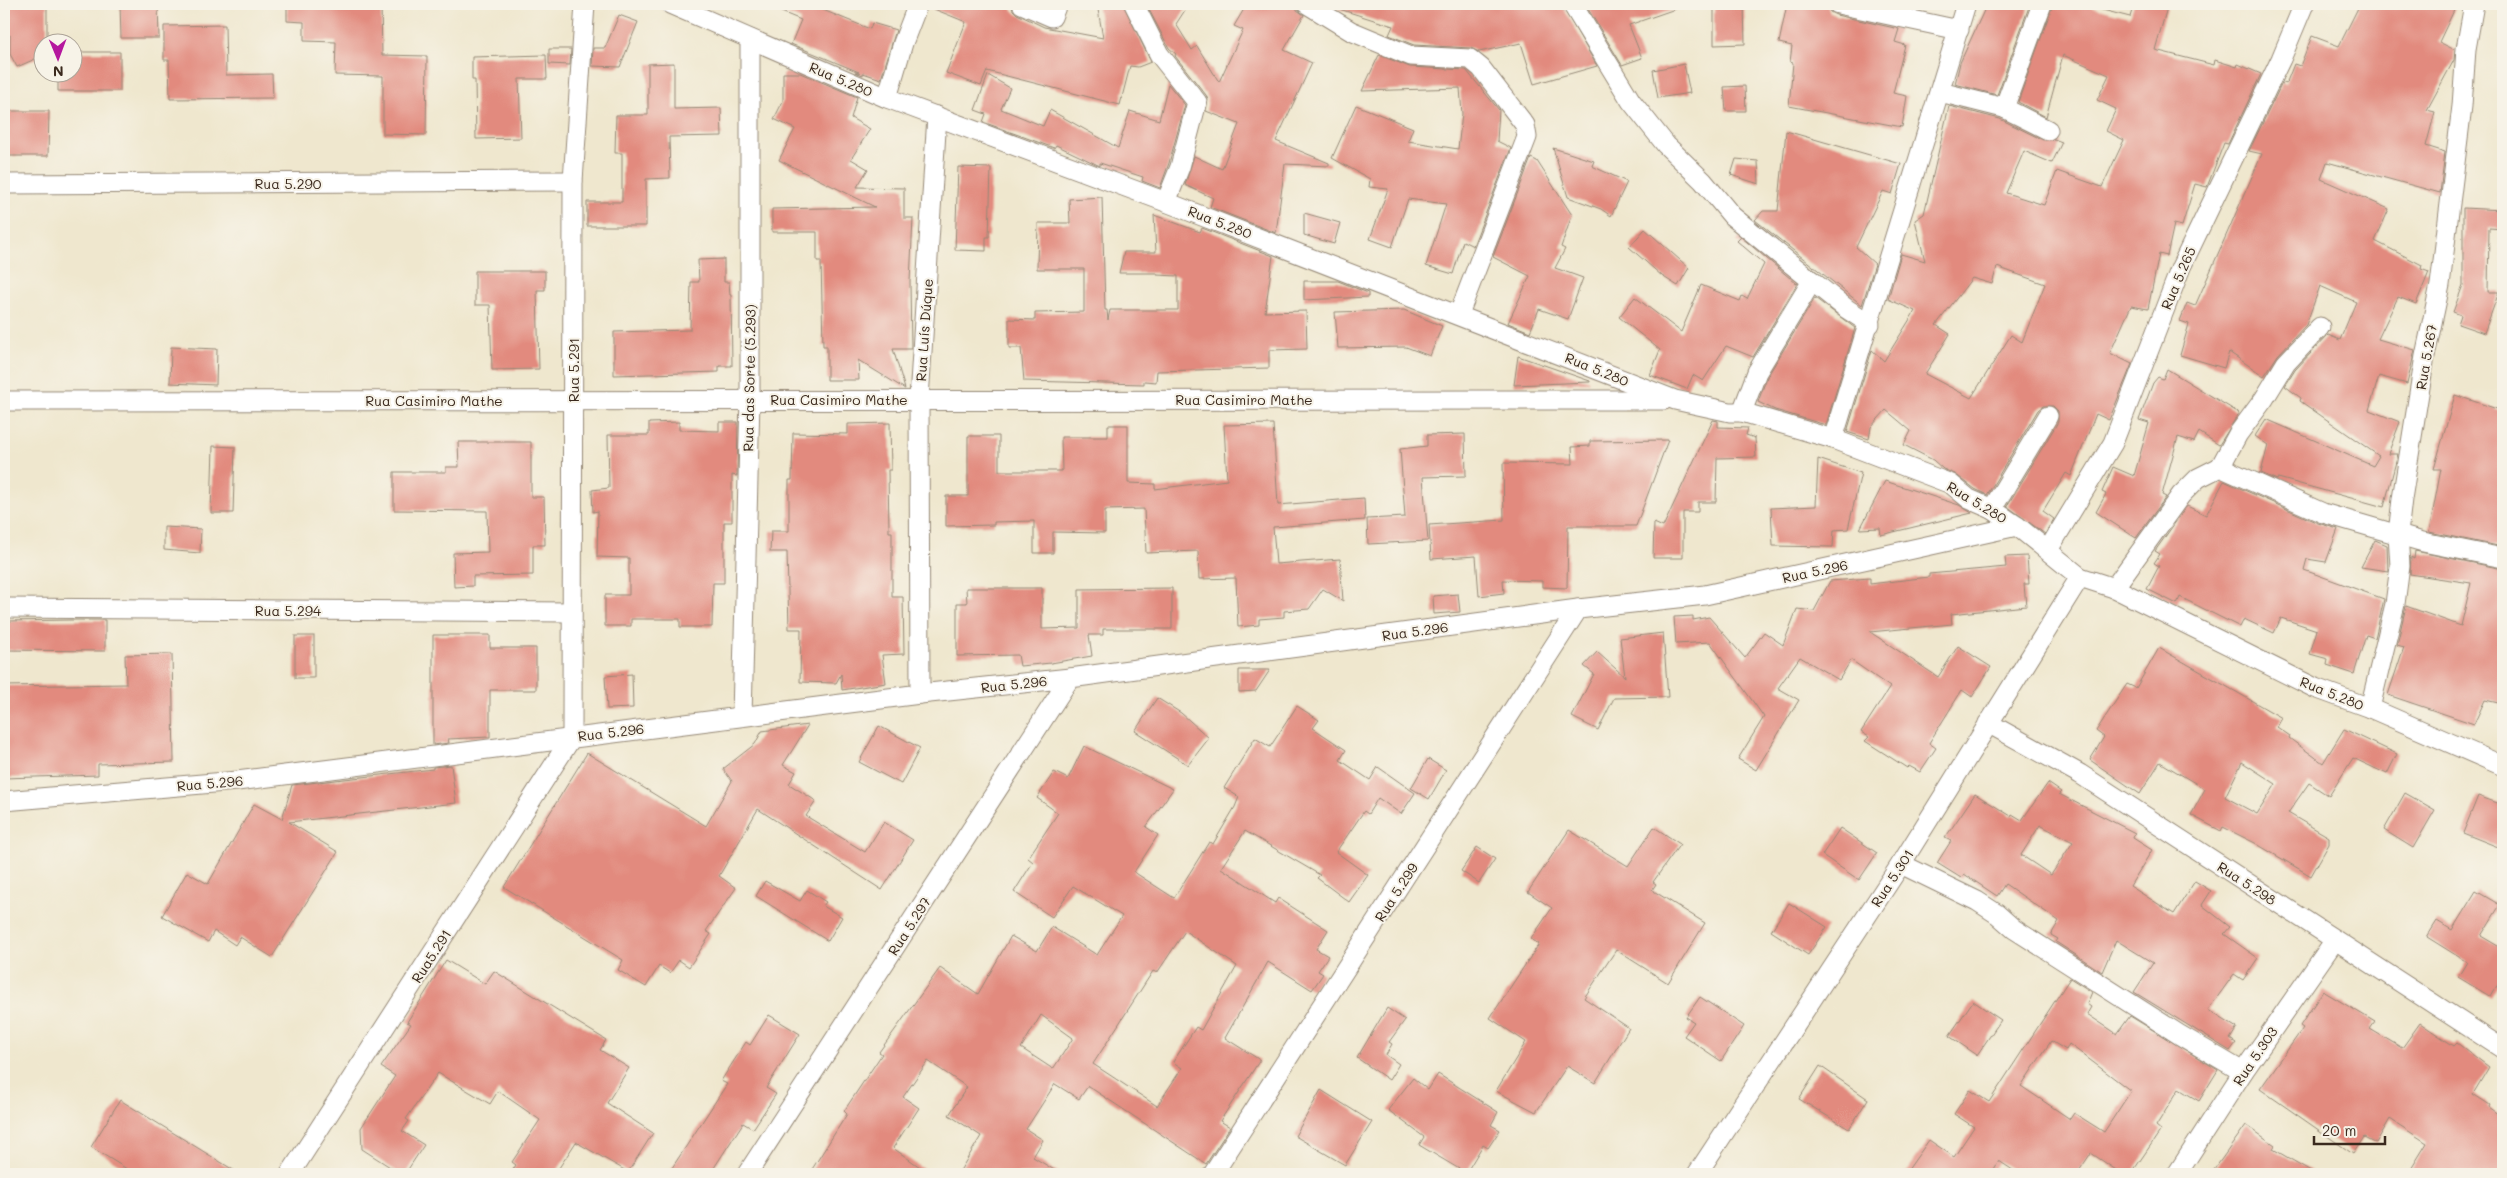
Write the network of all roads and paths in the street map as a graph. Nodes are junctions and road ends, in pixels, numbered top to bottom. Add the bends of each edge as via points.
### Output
1 (585, 4) edge
2 (670, 4) edge
3 (918, 4) edge
4 (1022, 4) edge
5 (1057, 4) edge
6 (1134, 4) edge
7 (1307, 4) edge
8 (1572, 4) edge
9 (1838, 4) edge
10 (1966, 4) edge
11 (2042, 4) edge
12 (2304, 4) edge
13 (2474, 4) edge
14 (694, 9) edge
15 (1959, 30) junction
16 (750, 40) junction
17 (1940, 92) junction
18 (887, 98) junction
19 (2004, 108) junction
20 (937, 116) junction
21 (2048, 130) dead end
22 (573, 181) junction
23 (4, 184) edge
24 (1166, 202) junction
25 (1812, 281) junction
26 (1459, 314) junction
27 (1870, 324) junction
28 (2320, 327) dead end
29 (750, 399) junction
30 (920, 399) junction
31 (573, 400) junction
32 (1675, 400) junction
33 (4, 401) edge
34 (1742, 412) junction
35 (2048, 416) dead end
36 (1833, 439) junction
37 (2220, 467) junction
38 (1992, 509) junction
39 (2017, 526) junction
40 (2398, 534) junction
41 (2048, 550) junction
42 (2503, 558) edge
43 (2080, 577) junction
44 (2114, 588) junction
45 (4, 608) edge
46 (1578, 609) junction
47 (571, 612) junction
48 (1070, 678) junction
49 (920, 694) junction
50 (2370, 708) junction
51 (742, 716) junction
52 (1988, 723) junction
53 (572, 737) junction
54 (2503, 766) edge
55 (4, 802) edge
56 (1901, 864) junction
57 (2334, 940) junction
58 (2503, 1049) edge
59 (2243, 1072) junction
60 (290, 1174) edge
61 (748, 1174) edge
62 (1213, 1174) edge
63 (1697, 1174) edge
64 (2177, 1174) edge

1 - 22 street, Rua 5.291
2 - 14 street, Rua 5.280
3 - 18 street via 902,43
4 - 5 street via 1052,17
6 - 24 street via 1159,54 1197,102 1180,167
7 - 26 street via 1351,31 1411,56 1470,59 1481,68 1525,125 1527,137
8 - 25 street via 1631,101 1666,145 1703,181 1732,216
9 - 15 street
10 - 15 street
11 - 19 street
12 - 41 street, Rua 5.265 via 2181,267 2113,443
13 - 40 street, Rua 5.267 via 2466,49 2440,285 2410,438
14 - 16 street, Rua 5.280
15 - 17 street
16 - 18 street, Rua 5.280
16 - 29 street, Rua das Sorte (5.293)
17 - 19 street
17 - 27 street
18 - 20 street, Rua 5.280
19 - 21 street
20 - 24 street, Rua 5.280
20 - 30 street, Rua Luís Dúque
22 - 23 street, Rua 5.290
22 - 31 street, Rua 5.291
24 - 26 street, Rua 5.280
25 - 27 street
25 - 34 street via 1757,372
26 - 32 street, Rua 5.280
27 - 36 street
28 - 37 street via 2286,363
29 - 30 street, Rua Casimiro Mathe
29 - 31 street, Rua Casimiro Mathe
29 - 51 street, Rua das Sorte (5.293)
30 - 32 street, Rua Casimiro Mathe
30 - 49 street, Rua Luís Dúque
31 - 33 street, Rua Casimiro Mathe
31 - 47 street, Rua 5.291
32 - 34 street, Rua 5.280
34 - 36 street, Rua 5.280
35 - 38 street
36 - 38 street, Rua 5.280 via 1951,484 1969,499
37 - 40 street via 2323,513
37 - 44 street via 2198,478 2181,495
38 - 39 street, Rua 5.280
39 - 41 street, Rua 5.280
39 - 46 street, Rua 5.296 via 1705,595
40 - 42 street
40 - 50 street, Rua 5.267 via 2400,566 2394,604
41 - 43 street, Rua 5.280
43 - 44 street, Rua 5.280
43 - 52 street, Rua 5.301
44 - 50 street, Rua 5.280 via 2315,688
45 - 47 street, Rua 5.294
46 - 48 street, Rua 5.296
46 - 62 street, Rua 5.299
47 - 53 street, Rua 5.291
48 - 49 street, Rua 5.296
48 - 61 street, Rua 5.297
49 - 51 street, Rua 5.296
50 - 54 street, Rua 5.280
51 - 53 street, Rua 5.296
52 - 56 street, Rua 5.301
52 - 57 street, Rua 5.298 via 2080,774
53 - 55 street, Rua 5.296 via 237,780
53 - 60 street, Rua5.291
56 - 59 street via 1990,909 2014,929
56 - 63 street, Rua 5.301
57 - 58 street, Rua 5.298
57 - 59 street, Rua 5.303
59 - 64 street, Rua 5.303

